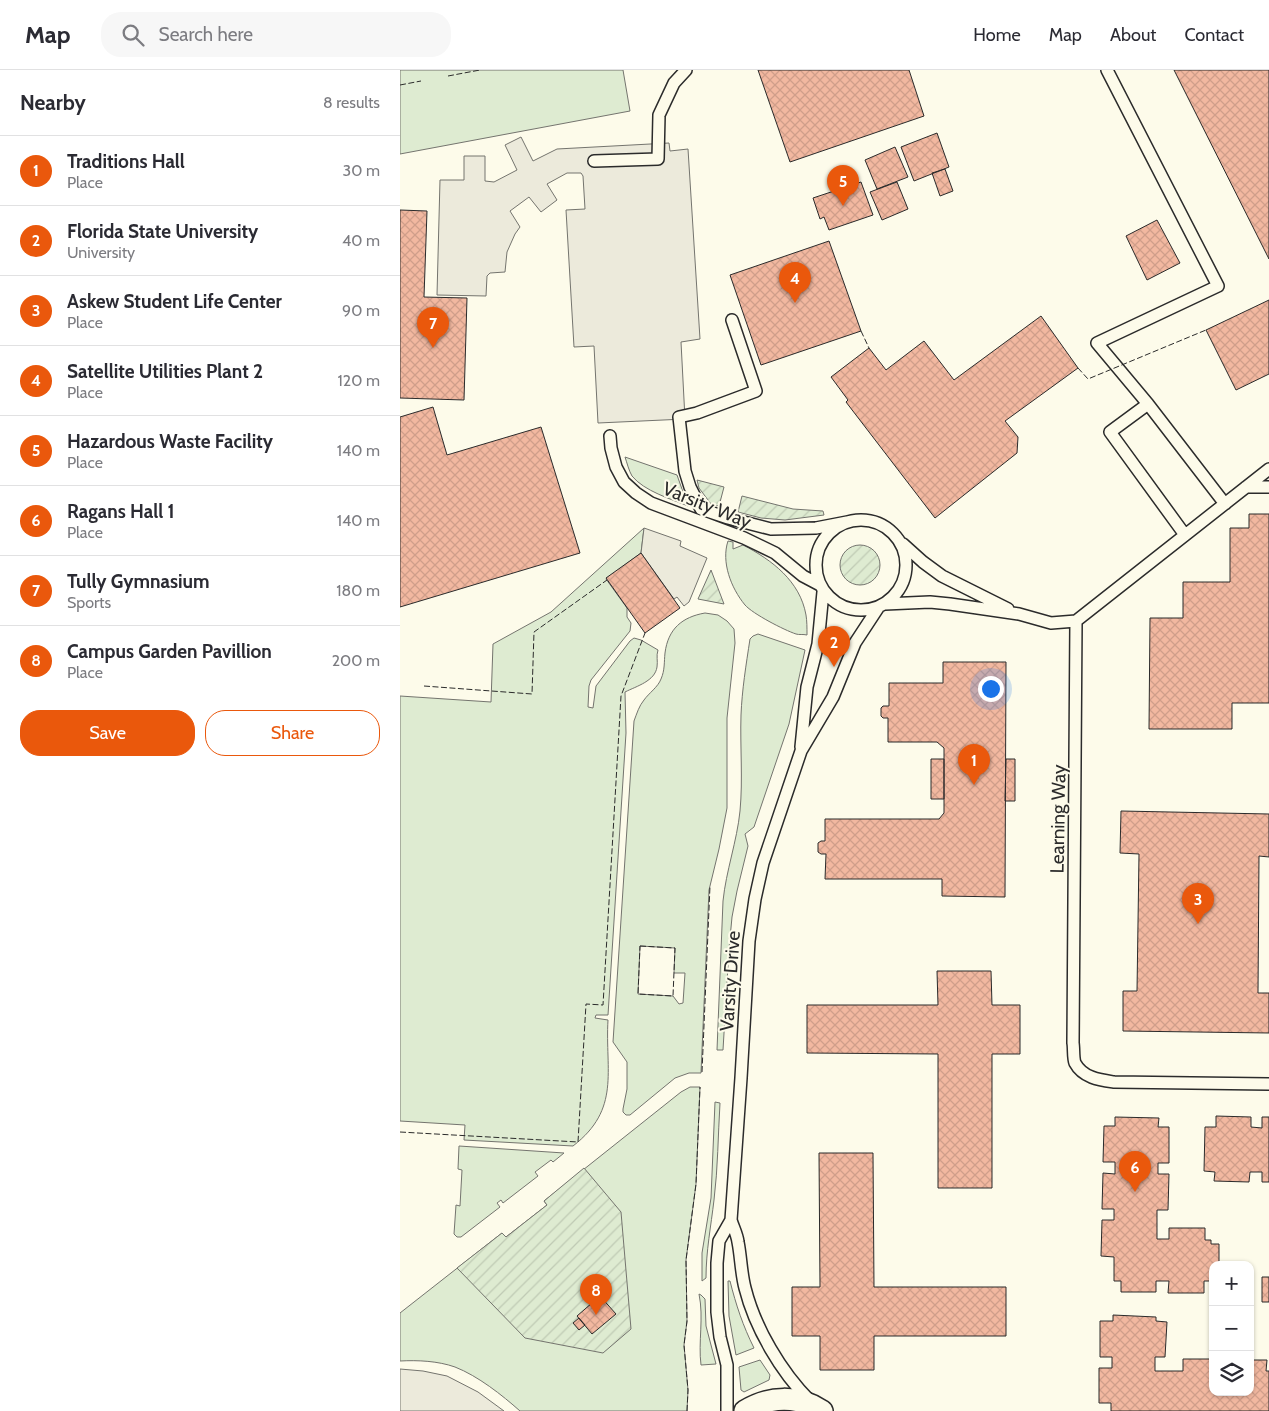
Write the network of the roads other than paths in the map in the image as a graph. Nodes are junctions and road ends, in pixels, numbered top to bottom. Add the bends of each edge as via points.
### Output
1 (686, 70) edge
2 (1107, 70) edge
3 (594, 161) dead end
4 (732, 320) dead end
5 (1148, 404) junction
6 (610, 436) dead end
7 (1269, 469) edge
8 (1246, 487) junction
9 (1269, 487) edge
10 (1225, 504) junction
11 (847, 522) junction
12 (1185, 535) junction
13 (900, 540) junction
14 (821, 589) junction
15 (881, 606) junction
16 (1019, 614) junction
17 (1076, 621) junction
18 (801, 751) junction
19 (1269, 1084) edge
20 (731, 1220) junction
21 (818, 1409) edge
22 (727, 1411) edge
23 (745, 1411) edge

1 - 3 lane via 674,83 659,115 658,159
2 - 5 lane via 1218,286 1097,343
4 - 11 lane, Varsity Way via 756,392 679,417 685,471 701,509 771,529 816,528
5 - 10 lane
5 - 12 lane via 1110,432
6 - 14 lane, Varsity Way via 616,467 624,482 636,493 775,553
7 - 8 lane
8 - 9 lane
8 - 10 lane
10 - 12 lane
11 - 13 lane via 875,522
11 - 14 lane via 834,529 816,556
12 - 17 lane
13 - 15 lane via 906,556 906,572 892,599
13 - 16 lane via 942,576
14 - 15 lane via 845,608 861,611
14 - 18 lane, Varsity Drive via 818,644 807,687
15 - 16 lane via 930,602
15 - 18 lane, Varsity Drive via 855,643 833,697
16 - 17 lane via 1051,623
17 - 19 lane, Learning Way via 1075,1062 1085,1074 1114,1082
18 - 20 lane, Varsity Drive via 754,899
20 - 21 lane, Varsity Drive via 738,1241 744,1287 756,1321 788,1375
20 - 22 lane, Varsity Drive via 719,1241 717,1263 717,1312 728,1376
21 - 23 street via 790,1399 776,1399

